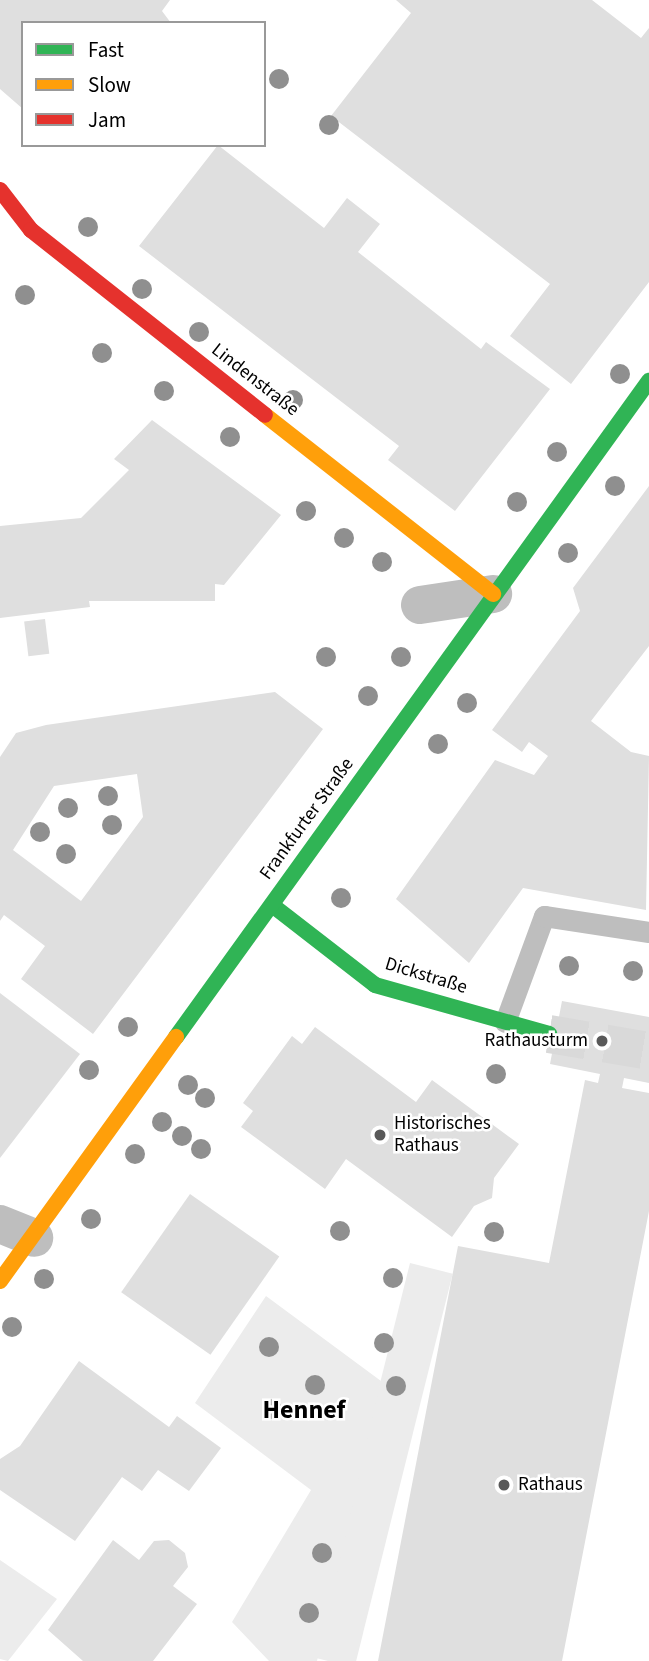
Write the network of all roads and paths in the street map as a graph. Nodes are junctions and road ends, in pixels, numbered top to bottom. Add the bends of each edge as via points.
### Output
1 (0, 190) edge
2 (649, 381) edge
3 (493, 594) junction
4 (420, 605) dead end
5 (272, 905) junction
6 (649, 932) edge
7 (505, 1022) junction
8 (549, 1034) tunnel mouth
9 (17, 1231) edge
10 (0, 1281) edge

1 - 3 main road, Lindenstraße via 31,230
2 - 3 main road, Frankfurter Straße
3 - 4 street
3 - 5 main road, Frankfurter Straße
5 - 7 main road, Dickstraße via 375,985
5 - 9 main road, Frankfurter Straße
6 - 7 lane via 544,916
7 - 8 main road, Dickstraße
9 - 10 main road, Frankfurter Straße

